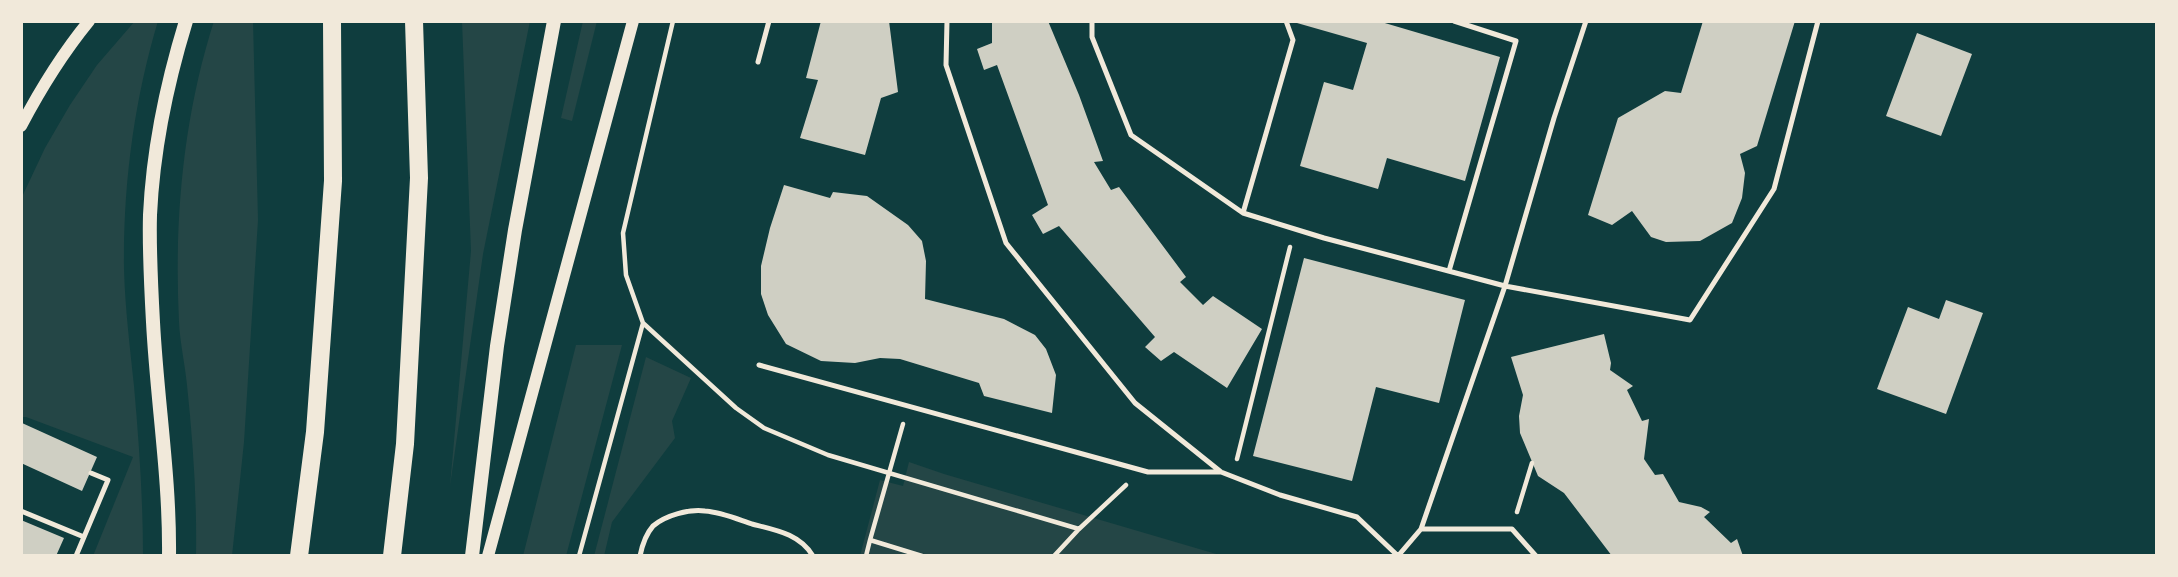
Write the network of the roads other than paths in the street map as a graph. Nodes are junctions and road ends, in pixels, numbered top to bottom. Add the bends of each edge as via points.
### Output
1 (89, 21) edge
2 (186, 21) edge
3 (332, 21) edge
4 (414, 21) edge
5 (554, 21) edge
6 (633, 21) edge
7 (769, 21) edge
8 (947, 21) edge
9 (1092, 21) edge
10 (1286, 21) edge
11 (1454, 21) edge
12 (1586, 21) edge
13 (1818, 21) edge
14 (758, 62) dead end
15 (21, 126) edge
16 (1243, 213) junction
17 (1449, 271) junction
18 (1505, 286) junction
19 (759, 366) dead end
20 (1222, 472) junction
21 (91, 473) dead end
22 (21, 511) edge
23 (1422, 528) junction
24 (83, 537) junction
25 (1398, 555) edge
26 (76, 556) edge
27 (169, 556) edge
28 (299, 556) edge
29 (392, 556) edge
30 (471, 556) edge
31 (488, 556) edge
32 (640, 556) edge
33 (813, 556) edge
34 (1536, 556) edge

1 - 15 street via 59,60
2 - 27 main road via 165,102 150,215
3 - 28 main road via 332,181 315,432
4 - 29 main road via 419,178 405,444
5 - 30 main road via 497,346
6 - 31 street
7 - 14 lane
8 - 20 lane via 946,65 1006,243 1135,403
9 - 16 lane via 1092,37 1131,135
10 - 16 lane via 1293,40
11 - 17 lane via 1516,41
12 - 18 lane
13 - 18 lane via 1774,189 1690,320
16 - 17 lane
17 - 18 lane
18 - 23 lane
19 - 20 lane via 1148,472
20 - 25 lane via 1357,517
21 - 24 lane via 108,480
22 - 24 lane
23 - 25 lane
23 - 34 lane via 1512,528
24 - 26 lane
32 - 33 lane via 653,526 688,511 707,511 791,535

